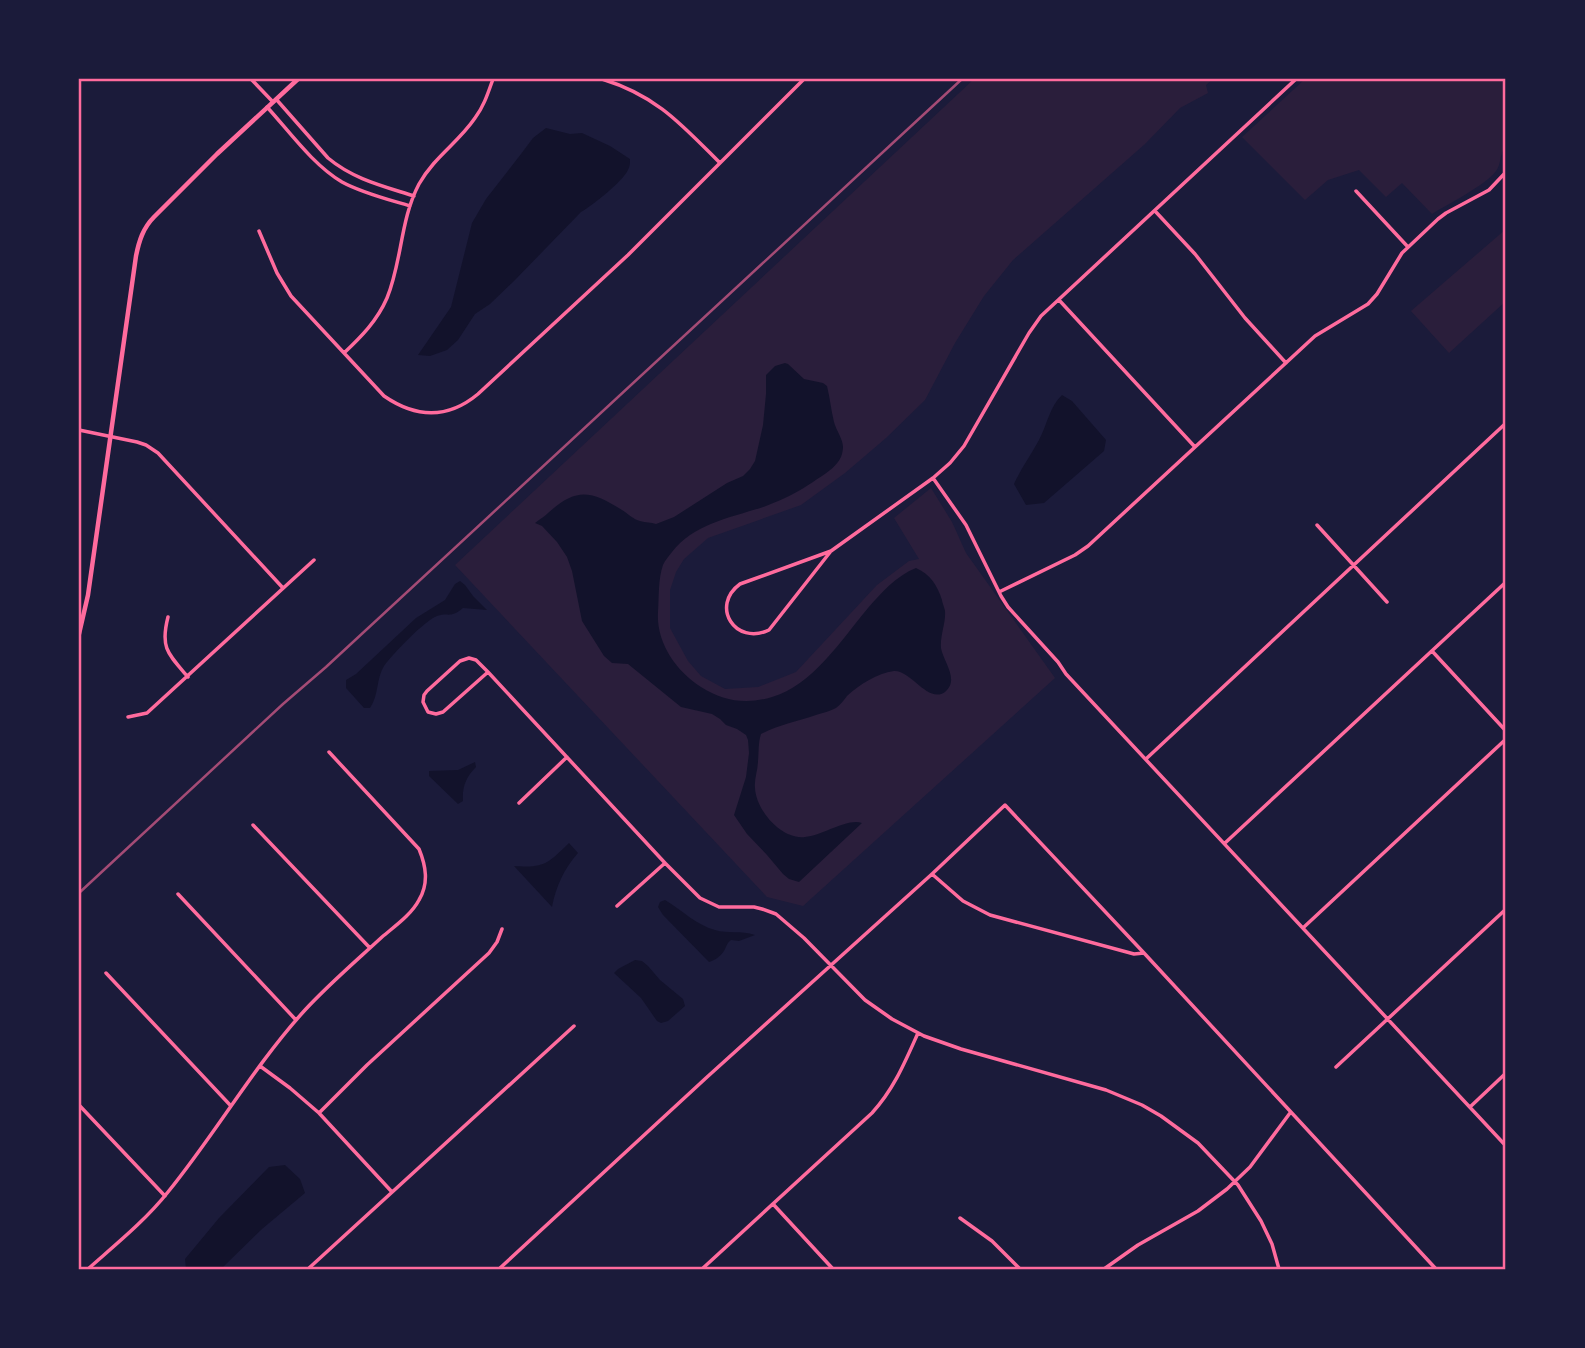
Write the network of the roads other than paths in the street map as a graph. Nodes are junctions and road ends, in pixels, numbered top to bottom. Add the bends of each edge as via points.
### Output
1 (251, 79) edge
2 (298, 79) edge
3 (493, 79) edge
4 (602, 79) edge
5 (804, 79) edge
6 (1295, 79) edge
7 (274, 101) junction
8 (267, 107) junction
9 (720, 163) junction
10 (1506, 172) edge
11 (1356, 191) dead end
12 (414, 195) junction
13 (410, 206) junction
14 (1155, 210) junction
15 (259, 232) dead end
16 (1408, 247) junction
17 (1058, 300) junction
18 (344, 353) junction
19 (1286, 363) junction
20 (1506, 424) edge
21 (79, 430) edge
22 (110, 436) junction
23 (1195, 447) junction
24 (933, 478) junction
25 (1317, 525) dead end
26 (831, 551) junction
27 (314, 559) dead end
28 (1354, 566) junction
29 (1506, 582) edge
30 (283, 588) junction
31 (999, 592) junction
32 (1387, 602) dead end
33 (168, 617) dead end
34 (79, 634) edge
35 (1432, 651) junction
36 (488, 672) junction
37 (188, 677) junction
38 (128, 717) dead end
39 (1506, 731) edge
40 (1506, 739) edge
41 (329, 752) dead end
42 (567, 757) junction
43 (1146, 759) junction
44 (519, 803) dead end
45 (253, 825) dead end
46 (1225, 843) junction
47 (665, 863) junction
48 (932, 874) junction
49 (178, 894) dead end
50 (617, 906) dead end
51 (1506, 909) edge
52 (1304, 927) junction
53 (502, 929) dead end
54 (370, 948) junction
55 (1144, 953) junction
56 (831, 966) junction
57 (106, 973) dead end
58 (1388, 1018) junction
59 (296, 1020) junction
60 (574, 1026) dead end
61 (918, 1033) junction
62 (260, 1066) junction
63 (1336, 1067) dead end
64 (1506, 1073) edge
65 (79, 1105) edge
66 (231, 1106) junction
67 (1470, 1107) junction
68 (1290, 1112) junction
69 (319, 1113) junction
70 (1506, 1146) edge
71 (1235, 1182) junction
72 (393, 1192) junction
73 (164, 1196) junction
74 (773, 1204) junction
75 (960, 1218) dead end
76 (88, 1269) edge
77 (308, 1269) edge
78 (499, 1269) edge
79 (702, 1269) edge
80 (833, 1269) edge
81 (1020, 1269) edge
82 (1104, 1269) edge
83 (1279, 1269) edge
84 (1436, 1269) edge

1 - 7 street
2 - 7 street
3 - 12 street via 479,113 432,164
4 - 9 street via 639,93 664,109
5 - 9 street
6 - 14 street
7 - 8 street
7 - 12 street via 337,165 363,179
8 - 13 street via 341,181
8 - 22 street via 154,217 142,235
9 - 18 street via 622,261 467,402 435,412 404,407 384,396
10 - 16 street via 1493,187 1440,218
11 - 16 street
12 - 13 street
13 - 18 street via 385,301 368,329
14 - 17 street
14 - 19 street
15 - 18 street via 287,291
16 - 19 street via 1368,304 1321,331
17 - 23 street
17 - 24 street via 1031,330 960,452
19 - 23 street
20 - 28 street
21 - 22 street
22 - 30 street via 144,444 159,453
22 - 34 street
23 - 31 street via 1086,548
24 - 26 street
24 - 31 street via 966,525
25 - 28 street
26 - 26 street via 769,630 747,634 732,623 727,602 740,584
27 - 30 street
28 - 32 street
28 - 43 street
29 - 35 street
30 - 37 street
31 - 43 street
33 - 37 street via 164,631 167,653
35 - 39 street
35 - 46 street
36 - 36 street via 476,660 461,660 425,694 424,708 443,712
36 - 42 street
37 - 38 street via 147,713
40 - 52 street
41 - 54 street via 417,846 425,866 423,892 414,908
42 - 44 street
42 - 47 street
43 - 46 street
45 - 54 street
46 - 52 street
47 - 50 street
47 - 56 street via 710,904 754,907 776,914
48 - 55 street via 963,901 989,915
48 - 55 street via 1005,804
48 - 56 street
49 - 59 street
51 - 58 street
52 - 58 street
53 - 69 street via 489,953
54 - 59 street
55 - 68 street
56 - 61 street via 865,1000
56 - 78 street
57 - 66 street
58 - 63 street
58 - 67 street
59 - 62 street
60 - 72 street
61 - 71 street via 1119,1095 1187,1134
61 - 74 street via 900,1075 877,1108
62 - 66 street
62 - 69 street
64 - 67 street
65 - 73 street
66 - 73 street
67 - 70 street
68 - 71 street
68 - 84 street
69 - 72 street
71 - 82 street via 1198,1211
71 - 83 street via 1261,1221
72 - 77 street
73 - 76 street
74 - 79 street
74 - 80 street
75 - 81 street

